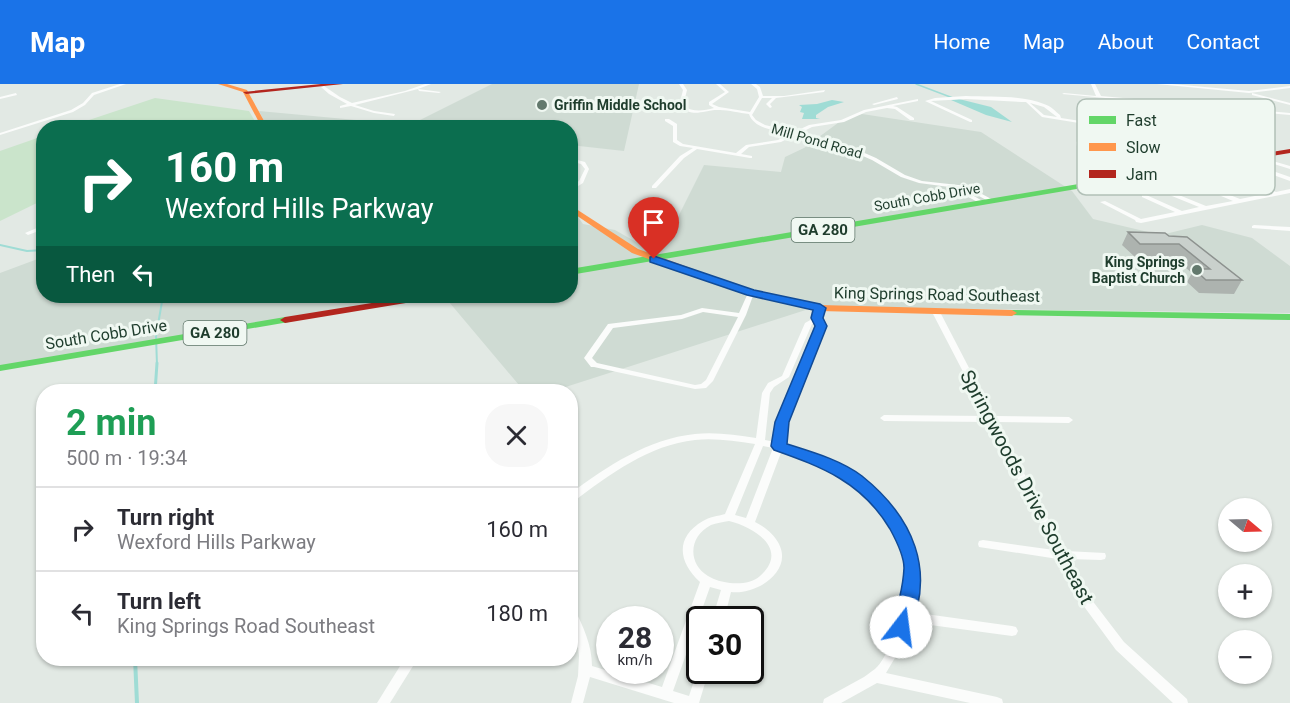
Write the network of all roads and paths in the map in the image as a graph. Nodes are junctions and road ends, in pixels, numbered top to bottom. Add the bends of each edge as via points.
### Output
1 (124, 84) edge
2 (221, 84) edge
3 (339, 84) edge
4 (429, 84) edge
5 (681, 84) edge
6 (718, 84) edge
7 (753, 84) edge
8 (1093, 84) edge
9 (1159, 84) edge
10 (1221, 84) edge
11 (323, 87) junction
12 (1290, 87) edge
13 (416, 89) junction
14 (825, 90) dead end
15 (246, 92) junction
16 (439, 92) dead end
17 (1249, 92) junction
18 (16, 93) dead end
19 (1064, 94) dead end
20 (761, 96) junction
21 (775, 96) junction
22 (1099, 97) junction
23 (0, 98) edge
24 (1121, 99) edge
25 (1273, 99) edge
26 (917, 100) junction
27 (1275, 100) edge
28 (1028, 103) junction
29 (351, 104) junction
30 (874, 104) dead end
31 (1290, 104) edge
32 (341, 107) dead end
33 (770, 107) dead end
34 (889, 107) junction
35 (718, 108) junction
36 (750, 113) junction
37 (1275, 113) edge
38 (1290, 114) edge
39 (394, 115) dead end
40 (947, 117) dead end
41 (912, 119) dead end
42 (1059, 119) junction
43 (44, 120) edge
44 (261, 120) edge
45 (667, 120) dead end
46 (970, 121) dead end
47 (36, 122) edge
48 (1077, 123) edge
49 (0, 134) edge
50 (793, 134) junction
51 (695, 149) junction
52 (1290, 151) edge
53 (1275, 154) edge
54 (737, 155) junction
55 (750, 157) dead end
56 (578, 161) edge
57 (1275, 163) edge
58 (1290, 168) edge
59 (1275, 174) edge
60 (1290, 179) edge
61 (578, 184) edge
62 (654, 187) dead end
63 (1077, 187) edge
64 (958, 188) junction
65 (1290, 191) edge
66 (1277, 194) edge
67 (1173, 195) edge
68 (1225, 195) edge
69 (1272, 195) edge
70 (1144, 196) dead end
71 (1240, 201) junction
72 (988, 202) junction
73 (1103, 202) dead end
74 (956, 206) junction
75 (1206, 208) junction
76 (578, 212) edge
77 (1183, 213) junction
78 (1254, 227) dead end
79 (1290, 229) edge
80 (36, 230) edge
81 (28, 233) dead end
82 (654, 259) junction
83 (578, 271) edge
84 (751, 293) junction
85 (388, 303) edge
86 (744, 310) junction
87 (936, 312) junction
88 (818, 313) junction
89 (1290, 317) edge
90 (795, 354) junction
91 (808, 357) junction
92 (0, 368) edge
93 (884, 418) dead end
94 (991, 419) junction
95 (1069, 420) dead end
96 (760, 442) junction
97 (779, 446) junction
98 (578, 493) edge
99 (729, 517) junction
100 (750, 522) junction
101 (983, 544) dead end
102 (1063, 555) junction
103 (1101, 556) dead end
104 (706, 581) junction
105 (727, 588) junction
106 (722, 606) edge
107 (904, 616) junction
108 (578, 628) edge
109 (1012, 631) dead end
110 (407, 666) edge
111 (587, 670) junction
112 (873, 676) junction
113 (699, 684) edge
114 (666, 694) junction
115 (383, 703) edge
116 (577, 703) edge
117 (693, 703) edge
118 (829, 703) edge
119 (997, 703) edge
120 (1182, 703) edge

1 - 43 street via 93,94 72,111
2 - 15 main road
3 - 11 main road
4 - 13 street
5 - 35 street via 685,90 680,102 683,109 700,112
6 - 35 street via 727,92 711,102
7 - 20 street
8 - 22 street
9 - 17 street
10 - 17 street
11 - 15 main road
11 - 29 street
12 - 17 street
13 - 16 street
13 - 29 street
14 - 21 street
15 - 44 main road
17 - 25 street
18 - 23 street
19 - 22 street
20 - 21 street
20 - 36 street
21 - 33 street via 768,104
22 - 24 street
26 - 30 street via 903,97
26 - 34 street
26 - 40 street
27 - 31 street
28 - 42 street via 1042,116
28 - 42 street via 1043,104
28 - 46 street via 958,96 927,101
29 - 32 street
29 - 39 street via 367,112
34 - 41 street
34 - 50 street
35 - 36 street
36 - 50 street, Mill Pond Road via 754,121 764,126
37 - 38 street
42 - 48 street
45 - 51 street via 675,127 675,141
47 - 49 street
50 - 54 street via 779,141 748,146
50 - 64 street, Mill Pond Road via 861,153 911,179
51 - 54 street
51 - 62 street
52 - 53 main road, South Cobb Drive / GA 280
54 - 55 street
56 - 61 street via 586,167
57 - 58 street
59 - 60 street
63 - 72 main road, South Cobb Drive / GA 280
64 - 72 street, Mill Pond Road
64 - 74 street via 966,199
65 - 66 street
67 - 75 street
68 - 71 street
69 - 71 street
70 - 77 street
71 - 75 street
72 - 74 main road, South Cobb Drive / GA 280
73 - 77 street via 1140,221
74 - 82 main road, South Cobb Drive / GA 280
75 - 77 street
76 - 82 main road, King Springs Road Southeast via 635,251
78 - 79 street via 1272,224
80 - 81 street
82 - 83 main road, South Cobb Drive / GA 280
82 - 84 main road, King Springs Road Southeast
84 - 86 street
84 - 88 main road, King Springs Road Southeast
85 - 92 main road, South Cobb Drive / GA 280
86 - 86 street via 702,310 682,317 610,326 588,358 594,365 703,386 710,381
87 - 88 main road, King Springs Road Southeast
87 - 89 main road, King Springs Road Southeast
87 - 94 street, Springwoods Drive Southeast
88 - 90 street
88 - 91 street via 821,326
90 - 91 street
90 - 96 street via 784,377 766,393
91 - 97 street via 782,422
93 - 94 street
94 - 95 street
94 - 102 street, Springwoods Drive Southeast
96 - 97 street
96 - 98 street via 735,437 694,438 653,449 627,458
96 - 99 street
97 - 100 street
97 - 107 street via 824,462 855,479 886,508 905,541 913,566
99 - 100 street
99 - 104 street via 701,525 691,534 687,545 691,564
100 - 105 street via 774,543 777,557 773,571 762,582 746,588
101 - 102 street
102 - 103 street
102 - 120 street, Springwoods Drive Southeast via 1084,598 1120,646
104 - 105 street
104 - 114 street
105 - 106 street
107 - 109 street
107 - 112 street via 898,639 880,671
108 - 111 street via 585,643
110 - 115 street
111 - 114 street
111 - 116 street
112 - 118 street
112 - 119 street
113 - 117 street
114 - 117 street

